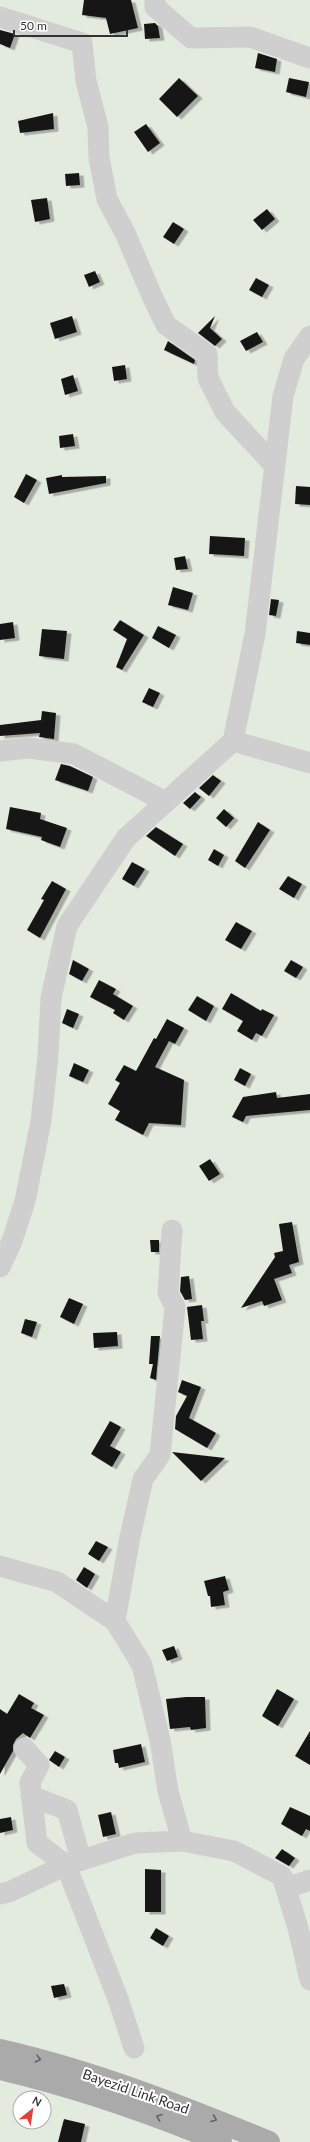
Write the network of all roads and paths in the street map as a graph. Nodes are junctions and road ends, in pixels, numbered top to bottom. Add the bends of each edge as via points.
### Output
1 (152, 2) edge
2 (0, 17) edge
3 (310, 58) edge
4 (310, 336) edge
5 (274, 465) junction
6 (233, 741) junction
7 (0, 751) edge
8 (310, 763) edge
9 (166, 802) junction
10 (172, 1230) dead end
11 (0, 1267) edge
12 (0, 1566) edge
13 (115, 1621) junction
14 (24, 1748) dead end
15 (31, 1796) junction
16 (182, 1841) junction
17 (73, 1863) junction
18 (310, 1880) edge
19 (286, 1888) junction
20 (0, 1894) edge
21 (310, 1980) edge
22 (134, 2048) dead end
23 (0, 2050) edge
24 (0, 2069) edge
25 (221, 2142) edge
26 (269, 2142) edge

1 - 3 street via 191,38 250,37
2 - 5 street via 82,43 86,81 98,127 99,158 108,199 152,296 166,325 207,354 208,378 225,412
4 - 5 street via 294,359 283,396
5 - 6 street via 255,634
6 - 8 street
6 - 9 street
7 - 9 street via 29,748 74,754
9 - 11 street via 126,838 67,926 51,998 41,1121 25,1201 12,1241
10 - 13 street via 168,1292 175,1307 160,1456 143,1479
12 - 13 street via 57,1582
13 - 16 street via 142,1665 160,1740 168,1791
14 - 15 street via 39,1765 30,1783
15 - 17 street via 37,1843
15 - 17 street via 67,1810
16 - 17 street via 135,1843
16 - 19 street via 234,1851 282,1876
17 - 20 street via 10,1892
17 - 22 street
18 - 19 street
19 - 21 street
23 -> 26 main road, Bayezid Link Road via 123,2084
25 -> 24 main road, Bayezid Link Road via 117,2102

